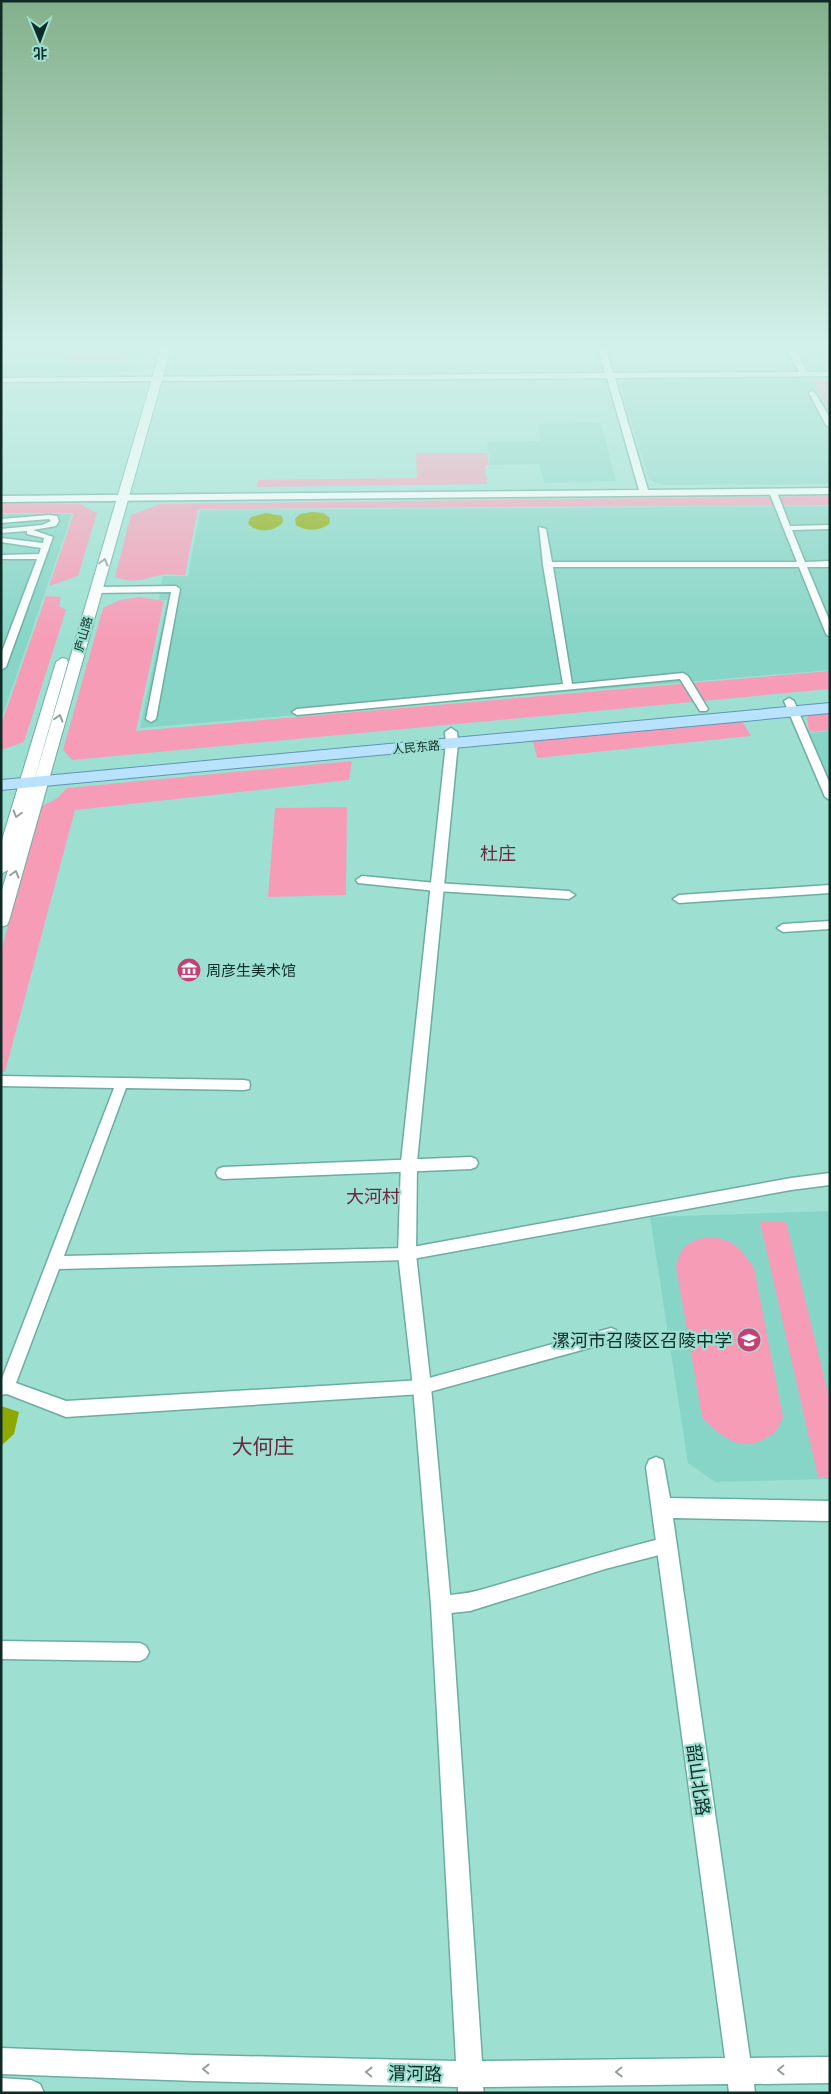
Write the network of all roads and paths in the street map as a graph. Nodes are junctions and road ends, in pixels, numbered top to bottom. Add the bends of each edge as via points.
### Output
1 (132, 446) edge
2 (630, 446) edge
3 (830, 490) edge
4 (643, 491) junction
5 (773, 492) junction
6 (1, 495) edge
7 (117, 496) junction
8 (1, 499) edge
9 (1, 521) edge
10 (788, 528) junction
11 (830, 528) edge
12 (542, 529) dead end
13 (1, 530) edge
14 (34, 530) junction
15 (1, 540) edge
16 (46, 546) junction
17 (1, 556) edge
18 (42, 556) junction
19 (802, 564) junction
20 (830, 564) edge
21 (547, 565) junction
22 (89, 590) junction
23 (830, 634) edge
24 (4, 652) edge
25 (1, 667) edge
26 (568, 686) junction
27 (830, 698) edge
28 (791, 706) junction
29 (830, 708) edge
30 (703, 709) junction
31 (297, 712) dead end
32 (151, 719) dead end
33 (452, 738) junction
34 (1, 775) edge
35 (35, 777) junction
36 (1, 785) edge
37 (830, 797) edge
38 (1, 869) edge
39 (362, 880) dead end
40 (436, 887) junction
41 (830, 889) edge
42 (569, 895) dead end
43 (679, 899) dead end
44 (1, 921) edge
45 (830, 925) edge
46 (783, 928) dead end
47 (1, 1081) edge
48 (122, 1083) junction
49 (244, 1085) dead end
50 (471, 1163) dead end
51 (409, 1165) junction
52 (223, 1173) dead end
53 (830, 1179) edge
54 (407, 1254) junction
55 (53, 1263) junction
56 (611, 1335) dead end
57 (4, 1387) edge
58 (422, 1387) junction
59 (656, 1467) dead end
60 (662, 1508) junction
61 (830, 1511) edge
62 (666, 1545) junction
63 (441, 1605) junction
64 (1, 1650) edge
65 (140, 1652) dead end
66 (1, 2060) edge
67 (830, 2070) edge
68 (740, 2082) edge
69 (470, 2084) edge
70 (1, 2091) edge
71 (31, 2093) edge

1 - 7 main road, 庐山路
2 - 4 street
3 - 4 street
3 - 5 street
4 - 5 street
4 - 7 street
5 - 10 street
6 - 7 street
7 - 8 street
7 - 22 main road, 庐山路
9 - 14 street via 54,518 53,524
10 - 11 street
10 - 19 street
12 - 21 street
13 - 14 street
14 - 16 street via 49,536
15 - 16 street
16 - 18 street
17 - 18 street
18 - 24 street
19 - 20 street
19 - 21 street
19 - 23 street
21 - 26 street
22 - 32 street via 176,590
35 -> 22 main road, 庐山路
22 - 35 main road, 庐山路 via 68,643
24 - 25 street
26 - 30 street via 683,676
26 - 31 street
27 - 28 main road, 人民东路
28 - 29 main road, 人民东路
28 - 30 main road, 人民东路
28 - 33 main road, 人民东路
28 - 37 street
30 - 33 main road, 人民东路
33 - 35 main road, 人民东路
33 - 40 street
34 - 35 main road, 人民东路
35 - 36 main road, 人民东路
35 -> 38 main road, 庐山路
44 -> 35 main road, 庐山路
39 - 40 street
40 - 42 street
40 - 51 street
41 - 43 street
45 - 46 street
47 - 48 street
48 - 49 street
48 - 55 street
50 - 51 street
51 - 52 street
51 - 54 street
53 - 54 street
54 - 55 street
54 - 58 street
55 - 57 street
56 - 58 street
57 - 58 street via 66,1409
58 - 63 street
59 - 60 street, 韶山北路
60 - 61 street
60 - 62 street, 韶山北路
62 - 63 street via 470,1602
62 - 68 street, 韶山北路
63 - 69 street
64 - 65 street
69 -> 66 street, 渭河路
67 -> 68 street, 渭河路
68 -> 69 street, 渭河路
70 - 71 street

